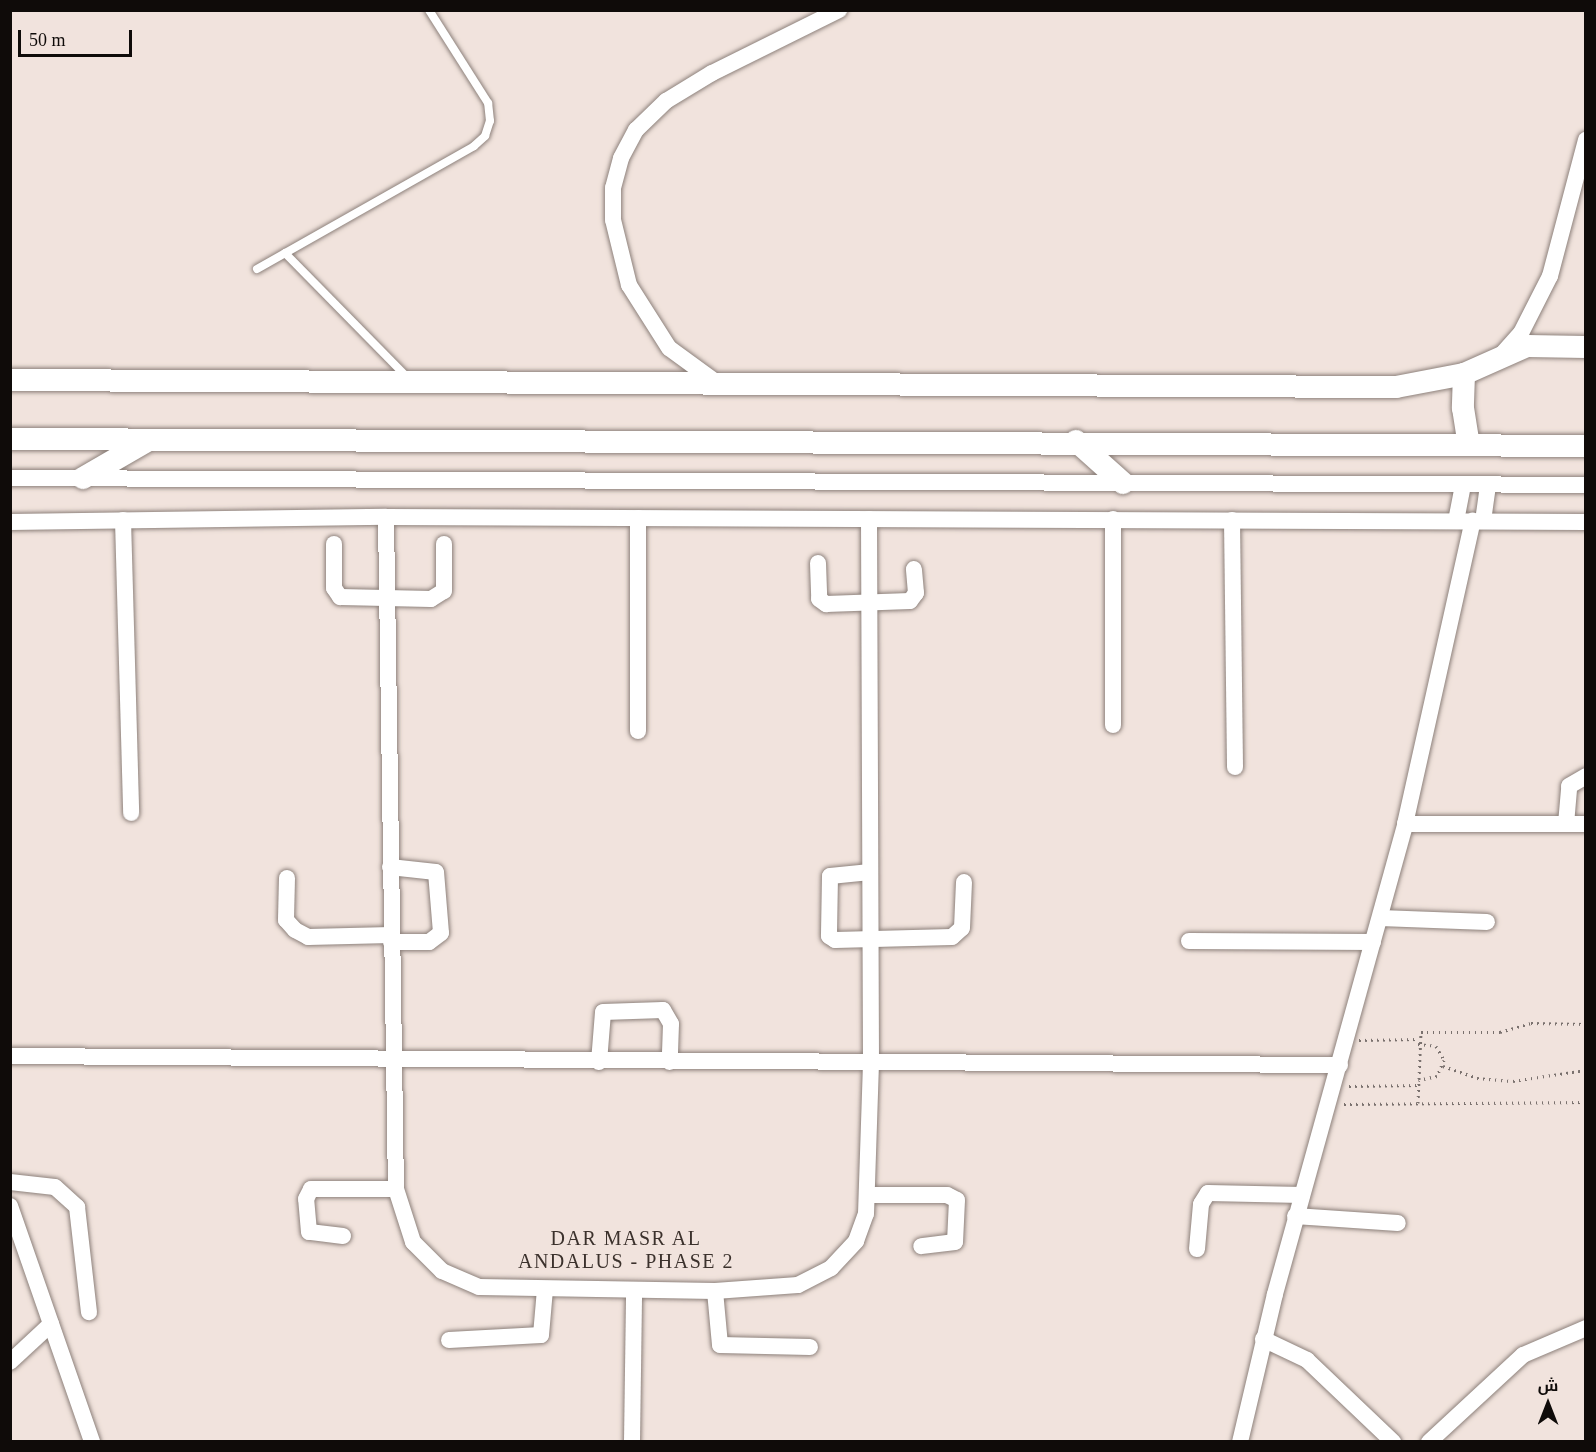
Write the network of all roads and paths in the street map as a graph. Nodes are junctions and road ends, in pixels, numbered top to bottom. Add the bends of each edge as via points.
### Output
1 (429, 10) edge
2 (839, 10) edge
3 (1586, 140) edge
4 (285, 254) junction
5 (257, 269) dead end
6 (1586, 347) edge
7 (1501, 355) junction
8 (1464, 374) junction
9 (10, 380) edge
10 (410, 381) junction
11 (717, 382) junction
12 (10, 439) edge
13 (148, 440) junction
14 (1076, 441) junction
15 (1469, 444) junction
16 (1586, 446) edge
17 (10, 478) edge
18 (83, 478) junction
19 (1123, 483) junction
20 (1463, 485) junction
21 (1488, 485) junction
22 (1586, 485) edge
23 (386, 517) junction
24 (638, 518) junction
25 (869, 519) junction
26 (1113, 519) junction
27 (123, 520) junction
28 (1232, 520) junction
29 (1471, 521) junction
30 (10, 522) edge
31 (1586, 522) edge
32 (334, 544) dead end
33 (444, 544) dead end
34 (818, 563) dead end
35 (914, 569) dead end
36 (387, 598) junction
37 (870, 603) junction
38 (1113, 725) dead end
39 (638, 731) dead end
40 (1235, 767) dead end
41 (1586, 776) edge
42 (131, 813) dead end
43 (1405, 824) junction
44 (1566, 824) junction
45 (1586, 824) edge
46 (390, 867) junction
47 (870, 872) junction
48 (287, 878) dead end
49 (964, 882) dead end
50 (1380, 918) junction
51 (1487, 922) dead end
52 (391, 939) junction
53 (870, 939) junction
54 (1189, 941) dead end
55 (1373, 942) junction
56 (1586, 1024) edge
57 (1347, 1040) junction
58 (1418, 1041) junction
59 (10, 1056) edge
60 (393, 1061) junction
61 (599, 1062) junction
62 (670, 1062) junction
63 (871, 1063) junction
64 (1340, 1065) junction
65 (1443, 1066) junction
66 (1586, 1070) edge
67 (1418, 1080) junction
68 (1418, 1085) junction
69 (1335, 1086) junction
70 (1586, 1102) edge
71 (1418, 1103) junction
72 (1330, 1104) junction
73 (10, 1182) edge
74 (396, 1189) junction
75 (869, 1195) junction
76 (1302, 1196) junction
77 (10, 1206) edge
78 (1295, 1216) junction
79 (1398, 1223) dead end
80 (343, 1236) dead end
81 (921, 1246) dead end
82 (1197, 1250) dead end
83 (545, 1289) junction
84 (634, 1290) junction
85 (715, 1291) junction
86 (89, 1312) dead end
87 (51, 1324) junction
88 (1586, 1328) edge
89 (1263, 1338) junction
90 (449, 1340) dead end
91 (810, 1347) dead end
92 (10, 1362) edge
93 (92, 1442) edge
94 (632, 1442) edge
95 (1240, 1442) edge
96 (1393, 1442) edge
97 (1429, 1442) edge

1 - 4 lane via 488,103 490,121 485,136 474,147
2 - 11 street via 666,101 636,130 618,165 613,219 629,285 669,348
3 - 7 street via 1550,276 1521,333
4 - 5 lane
4 - 10 lane
6 - 7 street via 1545,344
7 - 8 street
8 - 11 street via 1396,387
8 - 15 street via 1463,408
9 - 10 street
10 - 11 street
12 - 13 street
13 - 14 street
13 - 18 street
14 - 15 street
14 - 19 street
15 - 16 street
17 - 18 street
18 - 19 street
19 - 20 street
20 - 21 street
20 - 29 street
21 - 22 street
21 - 29 street
23 - 24 street
23 - 27 street
23 - 36 street
24 - 25 street
24 - 39 street
25 - 26 street
25 - 37 street
26 - 28 street
26 - 38 street
27 - 30 street
27 - 42 street
28 - 29 street
28 - 40 street
29 - 31 street
29 - 43 street
32 - 36 street via 337,595
33 - 36 street via 442,594 435,599
34 - 37 street via 822,603
35 - 37 street via 916,593 910,601
36 - 46 street
37 - 47 street
41 - 44 street via 1569,786
43 - 44 street
43 - 50 street
44 - 45 street
46 - 52 street
46 - 52 street via 436,872 441,933 429,942
47 - 53 street
47 - 53 street via 830,876 827,928 835,940
48 - 52 street via 286,920 308,937
49 - 53 street via 962,928 952,937
50 - 51 street
50 - 55 street
52 - 60 street
53 - 63 street
54 - 55 street
55 - 57 street
56 - 58 path via 1531,1023 1500,1032 1426,1030
57 - 58 path
57 - 64 street
58 - 65 path via 1436,1046
58 - 67 path
59 - 60 street
60 - 61 street
60 - 74 street
61 - 62 street
61 - 62 street via 603,1012 663,1010 671,1024
62 - 63 street
63 - 64 street
63 - 75 street
64 - 69 street
65 - 66 path via 1477,1078 1513,1081
65 - 67 path via 1432,1079
67 - 68 path
68 - 69 path
68 - 71 path
69 - 72 street
70 - 71 path
71 - 72 path
72 - 76 street
73 - 86 street via 55,1187 78,1207
74 - 80 street via 311,1189 306,1199 306,1227 315,1235
74 - 83 street via 413,1242 442,1271 479,1287
75 - 81 street via 947,1196 957,1200 956,1242
75 - 85 street via 856,1241 831,1268 798,1285
76 - 78 street
76 - 82 street via 1208,1193 1201,1204
77 - 87 street
78 - 79 street
78 - 89 street
83 - 84 street
83 - 90 street via 541,1335
84 - 85 street
84 - 94 street
85 - 91 street via 720,1345
87 - 92 street
87 - 93 street
88 - 97 street via 1562,1334 1523,1355
89 - 95 street
89 - 96 street via 1307,1360

